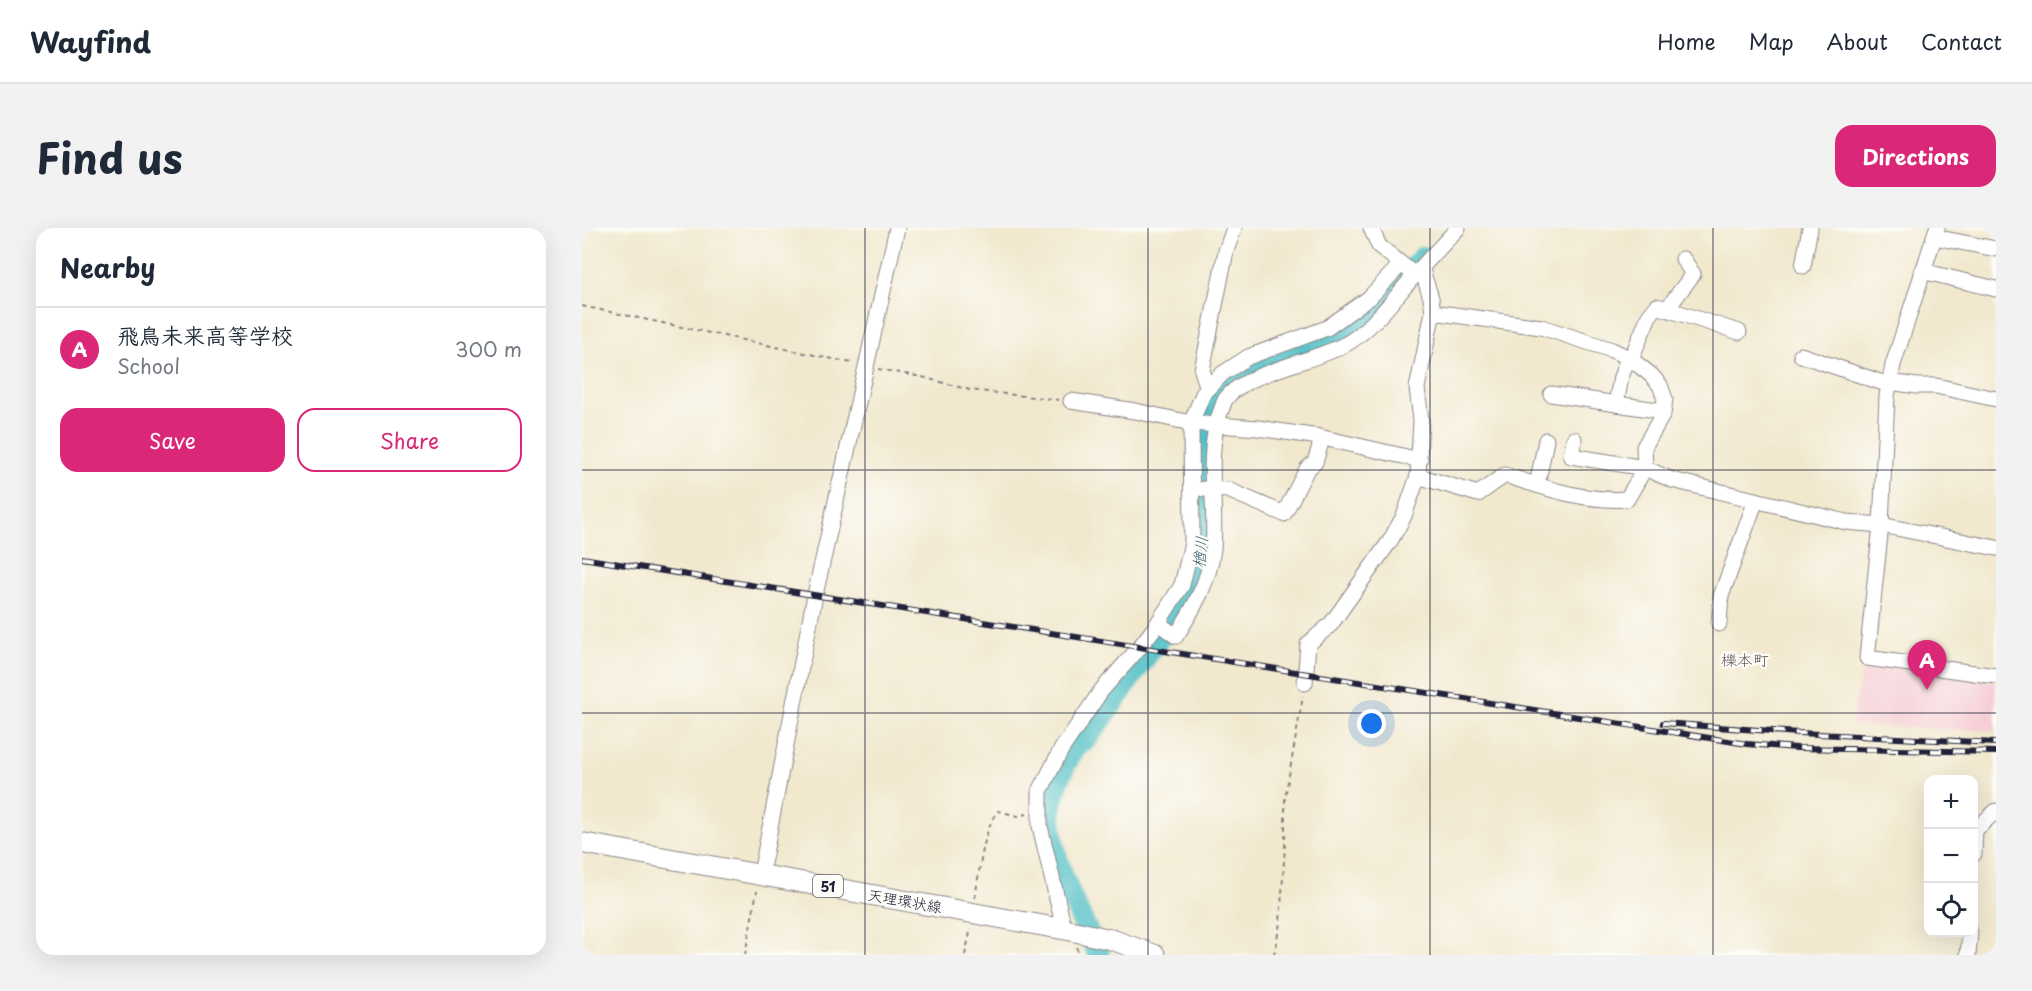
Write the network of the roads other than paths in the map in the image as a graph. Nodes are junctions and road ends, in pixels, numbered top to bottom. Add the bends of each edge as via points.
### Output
1 (897, 228) edge
2 (1234, 228) edge
3 (1371, 228) edge
4 (1458, 228) edge
5 (1810, 228) edge
6 (1936, 232) edge
7 (1996, 249) edge
8 (1683, 259) dead end
9 (1803, 266) dead end
10 (1410, 269) junction
11 (1922, 271) junction
12 (1996, 289) edge
13 (1667, 309) junction
14 (1433, 312) junction
15 (1739, 332) dead end
16 (1801, 355) dead end
17 (1629, 358) junction
18 (1889, 384) junction
19 (1208, 389) junction
20 (1551, 394) dead end
21 (1996, 399) edge
22 (1071, 401) road end
23 (1616, 404) junction
24 (1663, 411) junction
25 (1193, 423) junction
26 (1214, 424) junction
27 (1319, 437) junction
28 (1574, 439) dead end
29 (1546, 440) dead end
30 (1420, 460) junction
31 (1645, 468) junction
32 (1418, 476) junction
33 (1537, 485) junction
34 (1212, 489) junction
35 (1191, 490) junction
36 (1756, 500) junction
37 (1881, 525) junction
38 (1996, 548) edge
39 (1158, 623) junction
40 (1719, 624) dead end
41 (1996, 676) edge
42 (1305, 683) road end
43 (1996, 811) edge
44 (1976, 829) edge
45 (582, 843) edge
46 (761, 874) junction
47 (1069, 930) junction
48 (1970, 937) edge
49 (1155, 955) edge
50 (1968, 955) edge

1 - 46 street via 815,595
2 - 19 street via 1202,370
3 - 10 street via 1379,246
4 - 10 street
5 - 9 street
6 - 7 street
6 - 11 street
8 - 13 street via 1693,274
10 - 14 street via 1423,273
10 - 19 street via 1327,328 1248,357
10 - 26 street via 1379,315 1353,340 1256,377 1225,400
11 - 12 street
11 - 18 street
13 - 15 street
13 - 17 street via 1657,306 1649,316
14 - 17 street via 1541,327
14 - 30 street via 1417,388
16 - 18 street
17 - 23 street
17 - 24 street via 1660,385 1665,399
18 - 21 street via 1936,386
18 - 37 street
19 - 25 street
20 - 23 street
22 - 25 street
23 - 24 street
24 - 31 street via 1644,447
25 - 26 street
25 - 35 street
26 - 27 street
26 - 34 street
27 - 30 street
27 - 34 street via 1315,462 1307,469 1284,514 1228,490
28 - 31 street via 1571,456
29 - 33 street
30 - 32 street
31 - 33 street via 1627,499 1586,498
31 - 36 street via 1672,480
32 - 33 street via 1478,494 1505,475
32 - 42 street via 1390,541 1331,624 1308,644
34 - 35 street
34 - 39 street via 1213,548 1198,602 1176,636
35 - 39 street via 1192,543 1182,585
36 - 37 street via 1846,522
36 - 40 street via 1721,596
37 - 38 street
37 - 41 street via 1867,658
39 - 47 street via 1101,691 1061,750 1040,791 1040,826
43 - 44 street
45 - 46 main road, 天理環状線 / 51
46 - 47 main road, 天理環状線 / 51
47 - 49 main road, 天理環状線 / 51
48 - 50 street

